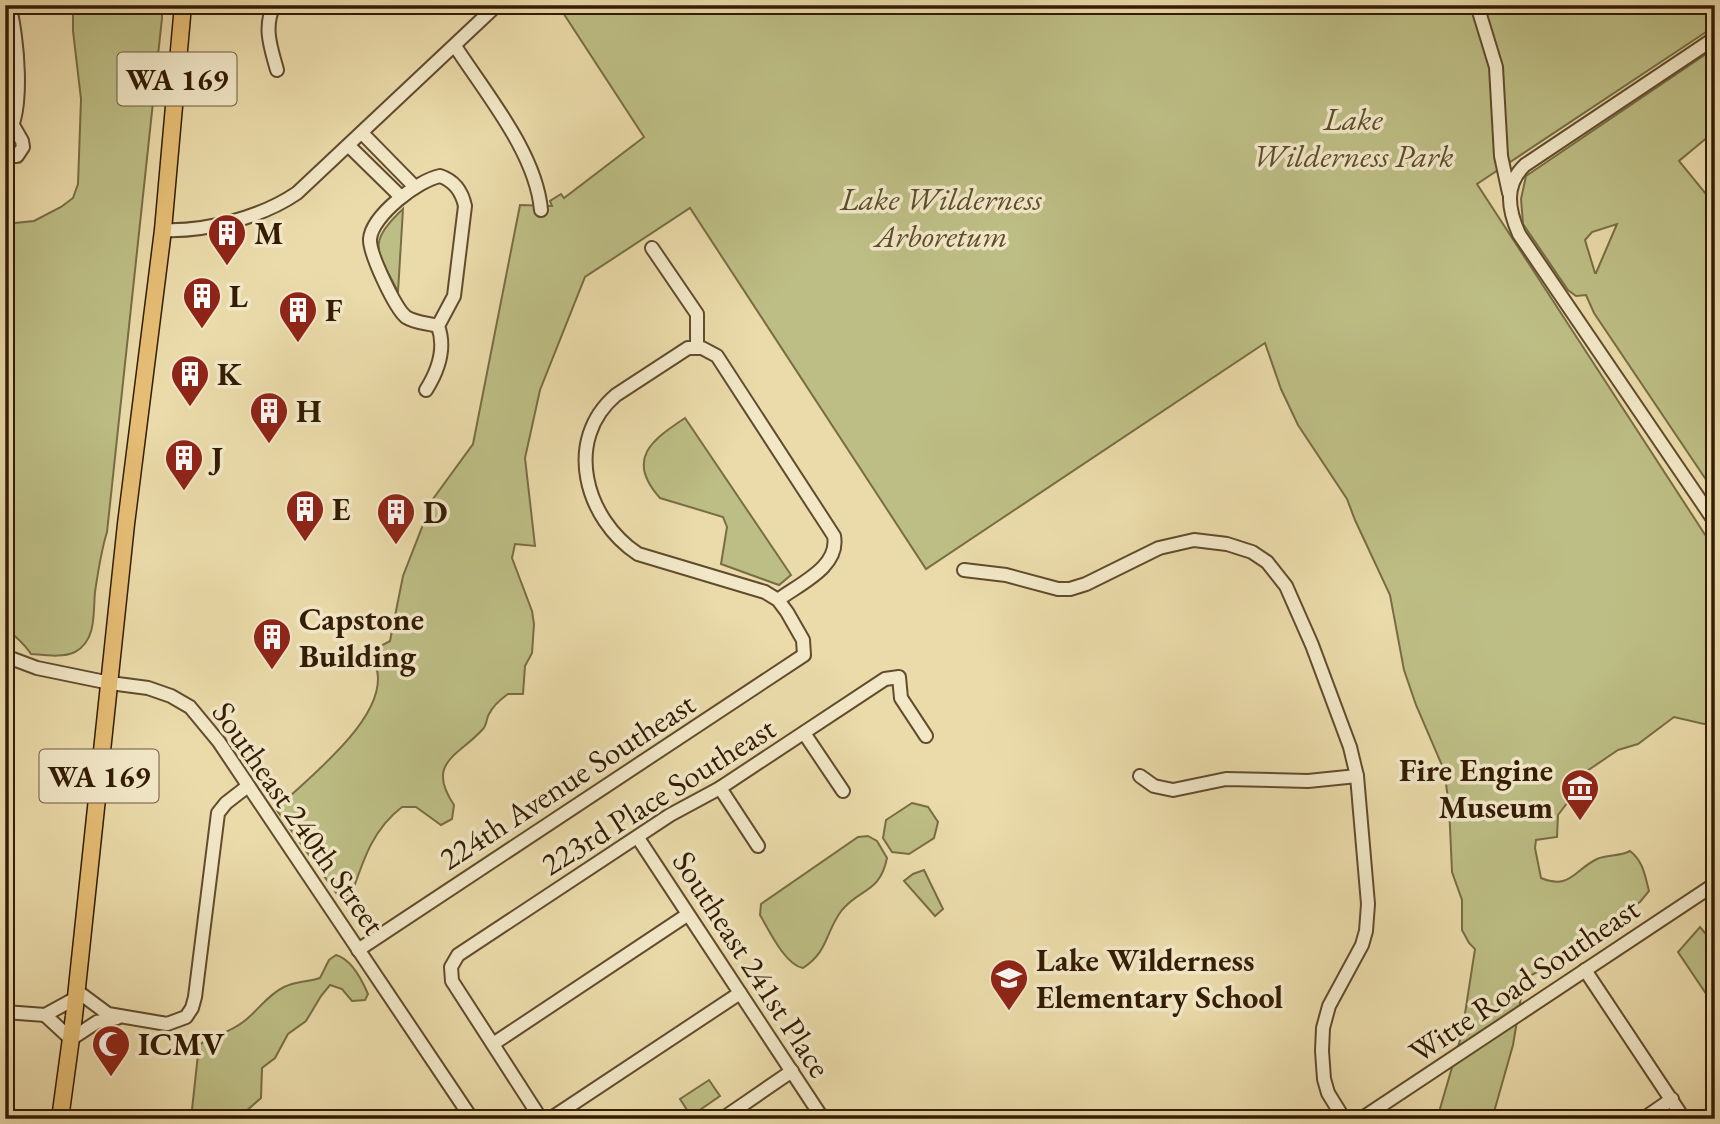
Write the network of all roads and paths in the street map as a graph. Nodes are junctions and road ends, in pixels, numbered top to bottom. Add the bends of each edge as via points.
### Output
1 (9, 5) edge
2 (183, 5) edge
3 (274, 5) edge
4 (497, 5) edge
5 (1477, 5) edge
6 (1715, 38) edge
7 (455, 46) junction
8 (276, 71) dead end
9 (8, 134) edge
10 (363, 134) junction
11 (349, 146) junction
12 (11, 156) edge
13 (415, 187) junction
14 (1510, 193) junction
15 (401, 197) junction
16 (541, 210) dead end
17 (163, 230) junction
18 (652, 248) dead end
19 (438, 326) junction
20 (697, 347) junction
21 (426, 390) dead end
22 (1715, 522) edge
23 (964, 570) dead end
24 (778, 600) junction
25 (5, 656) edge
26 (110, 683) junction
27 (804, 733) junction
28 (926, 736) dead end
29 (1140, 776) dead end
30 (1357, 776) junction
31 (248, 786) junction
32 (720, 788) junction
33 (843, 791) dead end
34 (638, 838) junction
35 (758, 846) dead end
36 (1715, 884) edge
37 (687, 915) junction
38 (358, 950) junction
39 (1585, 970) junction
40 (740, 993) junction
41 (76, 994) junction
42 (5, 1012) edge
43 (45, 1015) junction
44 (117, 1017) junction
45 (71, 1039) junction
46 (493, 1044) junction
47 (792, 1071) junction
48 (1672, 1099) junction
49 (464, 1107) junction
50 (60, 1119) edge
51 (453, 1119) edge
52 (471, 1119) edge
53 (541, 1119) edge
54 (550, 1119) edge
55 (722, 1119) edge
56 (823, 1119) edge
57 (1344, 1119) edge
58 (1361, 1119) edge
59 (1643, 1119) edge
60 (1684, 1119) edge

1 - 9 street via 18,57
2 - 17 main road, WA 169
3 - 8 street via 267,29
4 - 7 street
5 - 14 street via 1496,67 1501,156
6 - 14 street via 1525,165 1514,177
7 - 10 street
7 - 16 street via 528,158
9 - 12 street via 23,141 21,153
10 - 11 street
10 - 13 street
11 - 15 street
11 - 17 street via 276,206 193,230
13 - 15 street
13 - 19 street via 434,177 447,178 460,190 465,206 454,296
14 - 22 street via 1510,213 1519,234
15 - 19 street via 373,229 372,253 400,310 413,320
17 - 26 main road, WA 169
18 - 20 street via 697,314
19 - 21 street via 439,365
20 - 24 street via 717,356 834,536 834,551 826,564
20 - 24 street via 682,351 608,402 594,425 587,451 593,502 608,526 638,554 756,587
23 - 30 street via 1070,589 1178,542 1227,544 1252,552 1267,562 1286,586 1312,645
24 - 38 street, 224th Avenue Southeast via 803,640 804,655
25 - 26 street, Southeast 240th Street via 37,668
26 - 31 street, Southeast 240th Street via 160,692 190,707
26 - 41 main road, WA 169
27 - 28 street, 223rd Place Southeast via 873,685 899,677 901,698
27 - 32 street, 223rd Place Southeast
27 - 33 street
29 - 30 street via 1154,786 1173,790 1226,779 1308,781
30 - 57 street via 1368,904 1366,932 1329,1006 1322,1051 1328,1093
31 - 38 street, Southeast 240th Street
31 - 44 street via 218,813 192,1008 172,1024
32 - 34 street, 223rd Place Southeast
32 - 35 street
34 - 37 street, Southeast 241st Place
34 - 46 street, 223rd Place Southeast via 458,955 451,967 452,982
36 - 39 street, Witte Road Southeast
37 - 40 street, Southeast 241st Place
37 - 46 street
38 - 49 street, Southeast 240th Street
39 - 48 street
39 - 58 street, Witte Road Southeast
40 - 47 street, Southeast 241st Place
40 - 54 street
41 - 43 street
41 - 44 street
41 - 45 main road, WA 169
42 - 43 street
43 - 45 street
44 - 45 street via 97,1022
45 - 50 main road, WA 169
46 - 53 street
47 - 55 street
47 - 56 street, Southeast 241st Place
48 - 59 street
48 - 60 street
49 - 51 street
49 - 52 street, Southeast 240th Street

